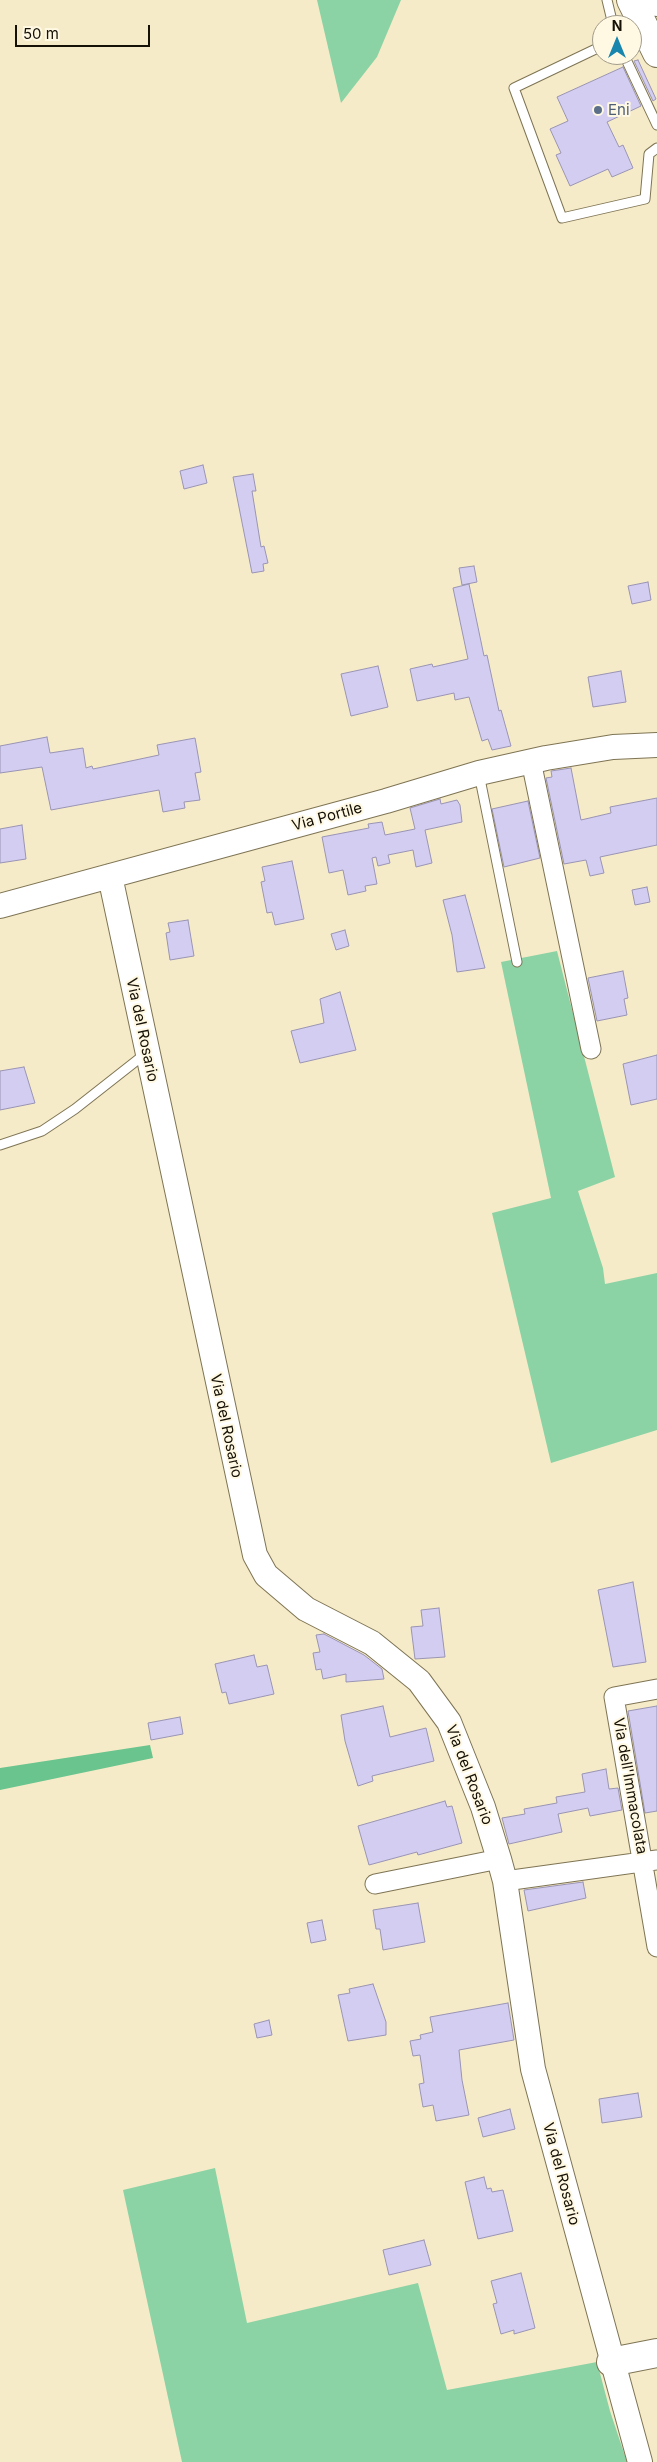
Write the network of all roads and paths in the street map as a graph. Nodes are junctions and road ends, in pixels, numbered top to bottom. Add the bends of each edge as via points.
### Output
1 (607, 0) edge
2 (631, 0) edge
3 (611, 15) edge
4 (592, 51) edge
5 (657, 53) edge
6 (629, 65) edge
7 (657, 126) edge
8 (657, 148) edge
9 (657, 745) edge
10 (531, 761) junction
11 (479, 773) junction
12 (110, 876) junction
13 (0, 906) edge
14 (517, 962) dead end
15 (591, 1049) dead end
16 (147, 1053) junction
17 (0, 1145) edge
18 (657, 1689) edge
19 (499, 1858) junction
20 (650, 1861) edge
21 (505, 1881) junction
22 (375, 1884) dead end
23 (657, 1947) edge
24 (657, 2354) edge
25 (611, 2362) junction
26 (640, 2462) edge

1 - 3 lane
2 - 5 highway
4 - 8 lane via 514,88 562,218 645,199 649,154
6 - 7 lane
9 - 10 street, Via Portile via 613,747
10 - 11 street, Via Portile
10 - 15 street
11 - 12 street, Via Portile
11 - 14 lane
12 - 13 street, Via Portile
12 - 16 street, Via del Rosario
16 - 17 lane via 42,1131
16 - 19 street, Via del Rosario via 255,1555 266,1575 306,1609 372,1643 419,1681 449,1722 483,1807
18 - 20 street, Via dell'Immacolata via 614,1697
19 - 21 street, Via del Rosario
19 - 22 street
20 - 21 street
20 - 23 street, Via dell'Immacolata
21 - 25 street, Via del Rosario via 533,2069
24 - 25 highway
25 - 26 street, Via del Rosario

